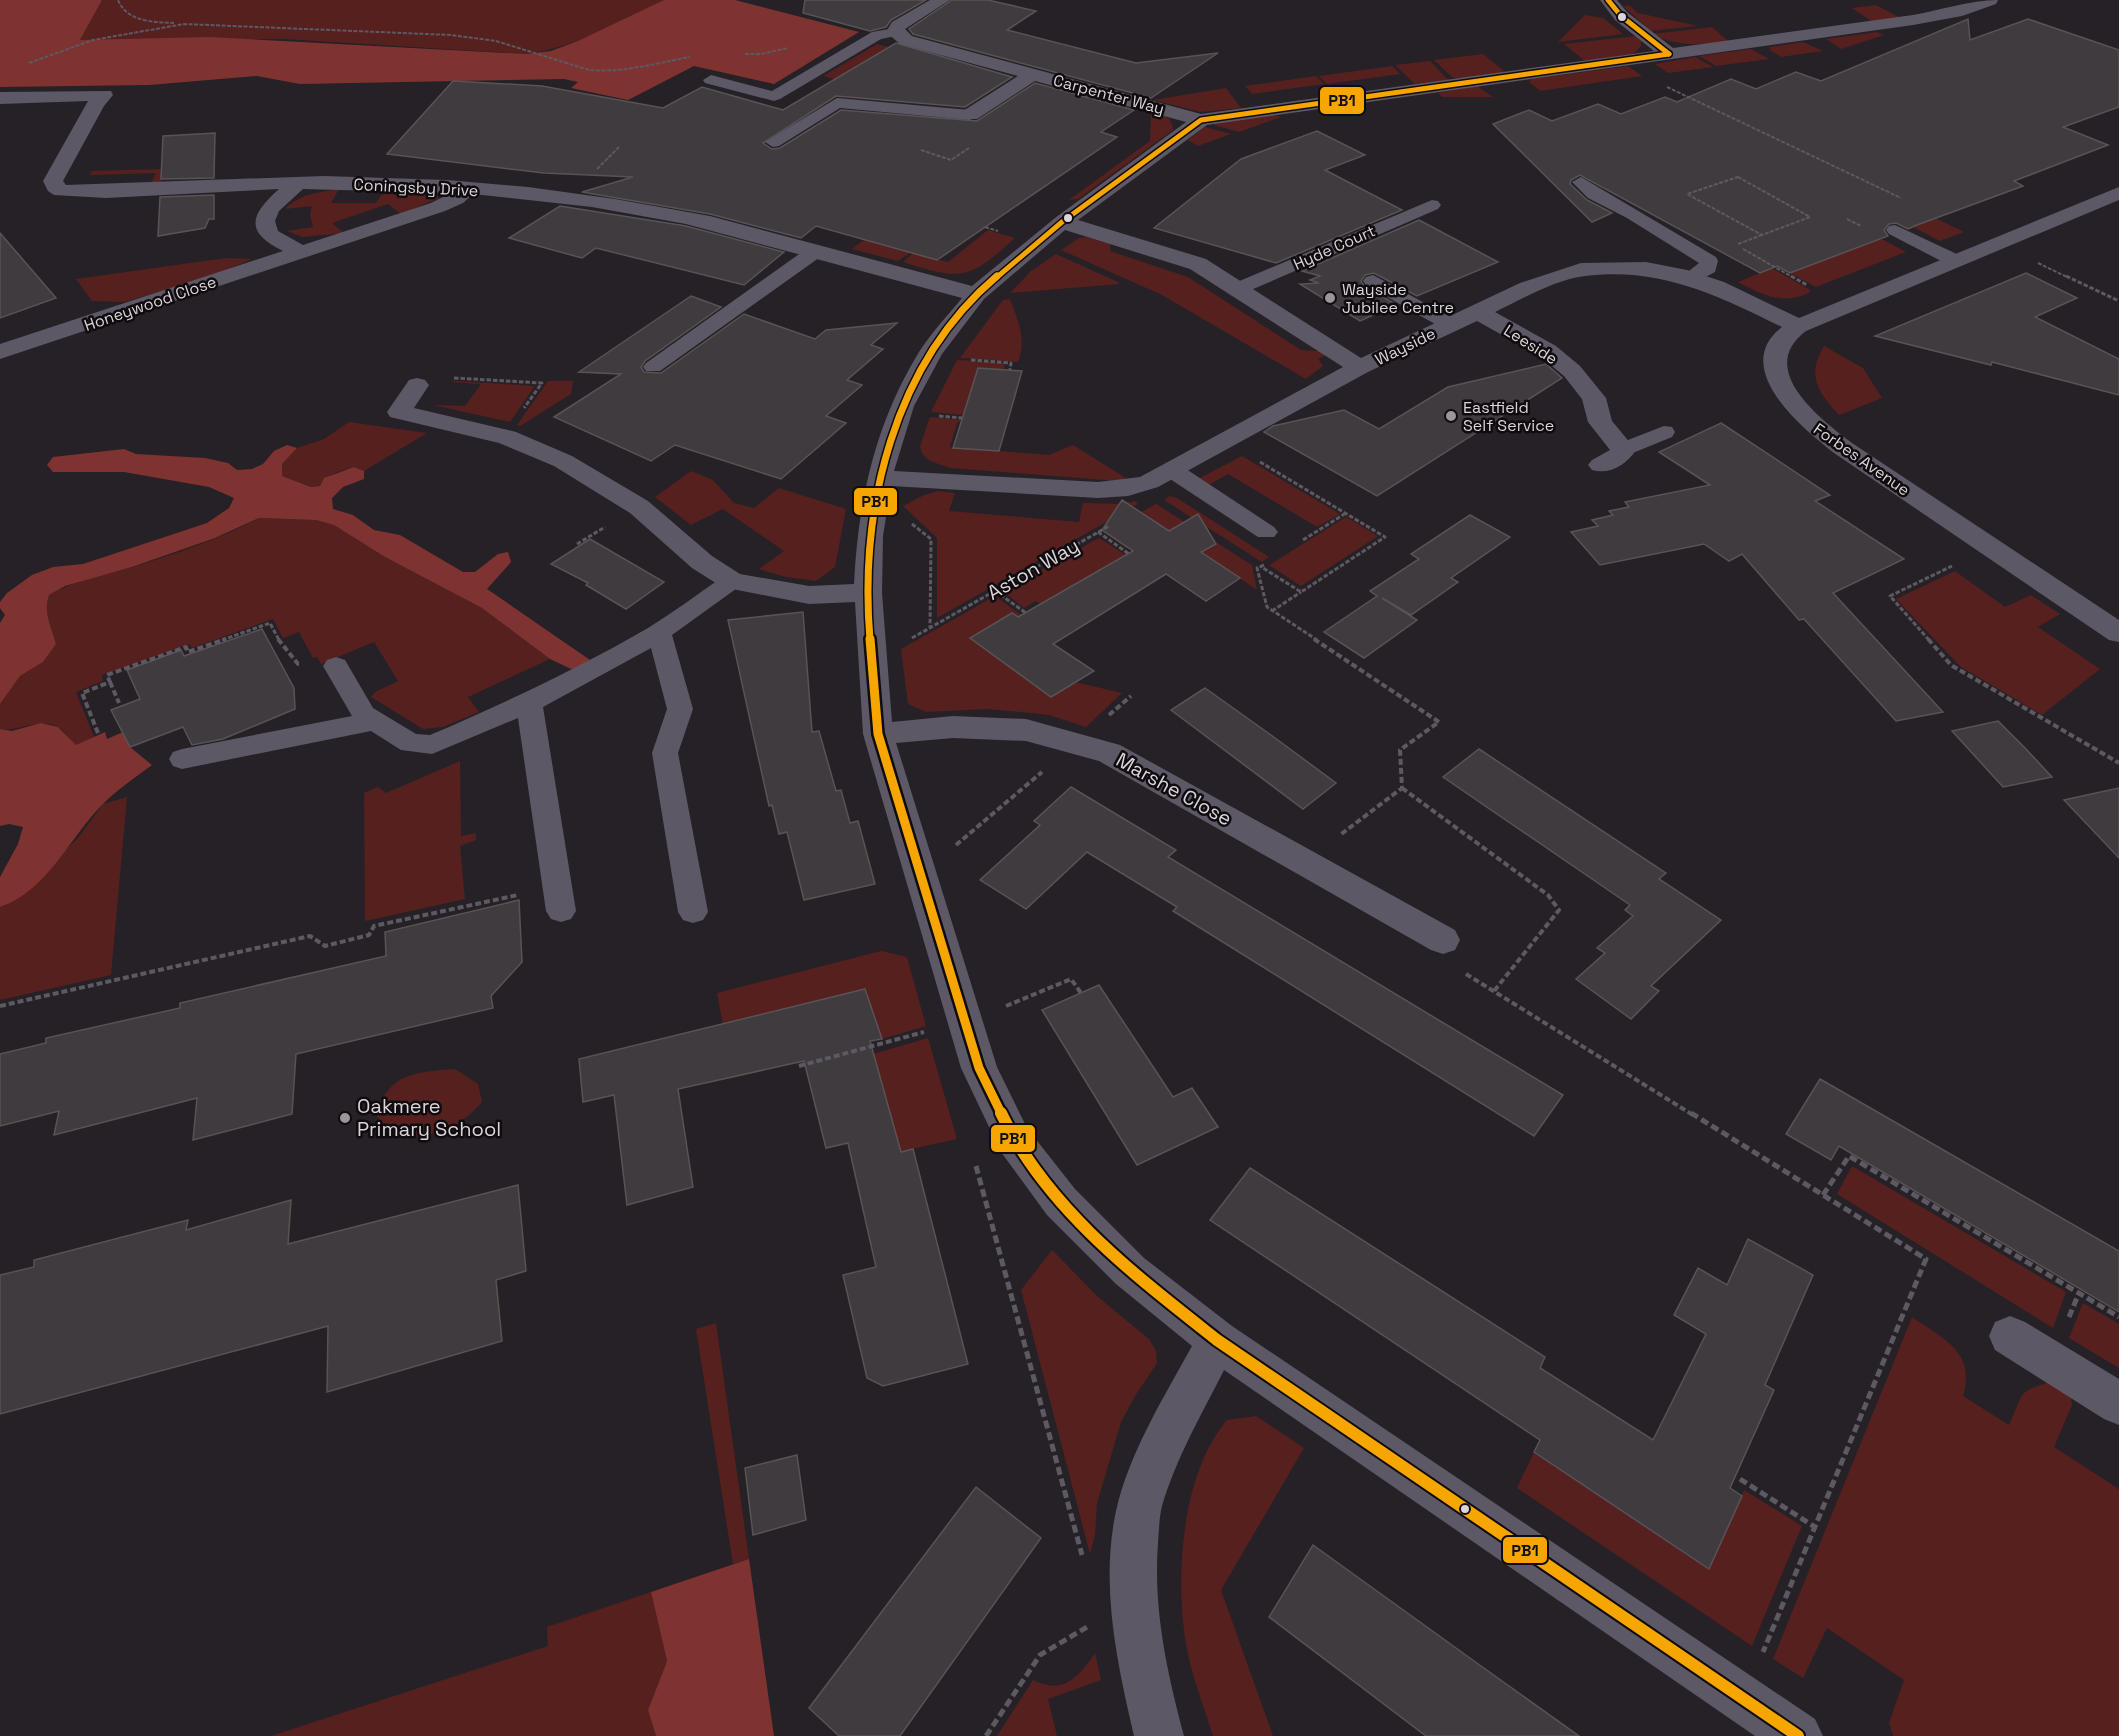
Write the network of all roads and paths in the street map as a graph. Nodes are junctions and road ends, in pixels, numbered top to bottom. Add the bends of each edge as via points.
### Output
1 (118, 0) edge
2 (942, 0) edge
3 (1608, 0) edge
4 (1990, 0) edge
5 (184, 24) junction
6 (901, 36) junction
7 (536, 52) dead end
8 (1669, 54) junction
9 (21, 66) dead end
10 (1033, 74) junction
11 (711, 80) dead end
12 (1657, 83) dead end
13 (0, 98) edge
14 (970, 115) joint
15 (1201, 120) junction
16 (772, 142) dead end
17 (1581, 182) dead end
18 (297, 183) junction
19 (467, 189) junction
20 (2119, 193) edge
21 (1901, 198) dead end
22 (1432, 205) dead end
23 (1062, 222) junction
24 (1895, 230) dead end
25 (1762, 235) junction
26 (1996, 242) junction
27 (816, 250) junction
28 (299, 252) junction
29 (1954, 260) junction
30 (1689, 278) junction
31 (1373, 281) dead end
32 (1808, 285) dead end
33 (1237, 289) junction
34 (976, 294) junction
35 (2119, 301) edge
36 (1476, 311) junction
37 (1449, 324) junction
38 (1798, 326) junction
39 (0, 352) edge
40 (966, 359) dead end
41 (653, 367) dead end
42 (1360, 367) junction
43 (1010, 370) dead end
44 (417, 385) joint
45 (935, 415) dead end
46 (962, 418) dead end
47 (1664, 432) dead end
48 (507, 437) junction
49 (1623, 450) junction
50 (1602, 465) dead end
51 (1172, 470) junction
52 (879, 478) junction
53 (1149, 482) junction
54 (907, 519) dead end
55 (1098, 532) junction
56 (1266, 532) dead end
57 (1129, 554) dead end
58 (1959, 563) dead end
59 (1260, 567) dead end
60 (732, 581) junction
61 (995, 591) junction
62 (1301, 592) dead end
63 (868, 593) junction
64 (1272, 610) junction
65 (1026, 613) dead end
66 (930, 628) junction
67 (659, 632) junction
68 (2119, 633) edge
69 (903, 644) dead end
70 (336, 666) joint
71 (110, 682) junction
72 (120, 703) dead end
73 (529, 703) junction
74 (375, 721) junction
75 (98, 733) dead end
76 (878, 734) junction
77 (1075, 744) junction
78 (182, 759) dead end
79 (2119, 763) edge
80 (1402, 788) junction
81 (955, 846) dead end
82 (1304, 862) junction
83 (525, 893) dead end
84 (561, 911) dead end
85 (693, 912) dead end
86 (1443, 940) joint
87 (1494, 991) junction
88 (1081, 993) dead end
89 (0, 1006) edge
90 (1005, 1007) dead end
91 (936, 1029) dead end
92 (799, 1066) dead end
93 (973, 1155) dead end
94 (1823, 1195) junction
95 (2119, 1317) edge
96 (2010, 1336) dead end
97 (1217, 1340) junction
98 (2119, 1404) edge
99 (1740, 1479) dead end
100 (1815, 1527) junction
101 (1083, 1562) dead end
102 (1133, 1613) junction
103 (1759, 1661) dead end
104 (986, 1736) edge
105 (1159, 1736) edge
106 (1798, 1736) edge

1 - 5 path via 124,12 134,16
2 - 6 street via 897,26
3 - 8 street via 1621,16
4 - 8 street, Carpenter Way via 1930,18
5 - 7 path via 451,35
5 - 9 path via 93,40
6 - 10 street, Carpenter Way
6 - 11 lane via 877,35 774,96
8 - 15 street, Carpenter Way
10 - 14 street
10 - 15 street, Carpenter Way
12 - 21 path
13 - 18 street, Coningsby Drive via 104,95 53,181 61,190
14 - 16 lane via 837,103
15 - 23 street
17 - 30 lane via 1594,194 1709,261 1708,268
18 - 19 street, Coningsby Drive
18 - 28 street via 271,205 265,222 273,238
19 - 27 street, Coningsby Drive via 568,198 679,217
19 - 28 street, Honeywood Close via 438,207
20 - 26 street, Forbes Avenue
22 - 33 lane, Hyde Court
23 - 33 street, Wayside via 1198,264
23 - 34 street
24 - 29 lane
25 - 25 path via 1810,217 1738,177 1687,194
25 - 32 path via 1736,245
26 - 29 street, Forbes Avenue
26 - 35 path
27 - 34 street, Coningsby Drive
27 - 41 lane
28 - 39 street, Honeywood Close
29 - 38 street, Forbes Avenue
30 - 36 street, Wayside via 1646,269 1581,270
30 - 38 street, Wayside
31 - 37 lane
33 - 42 street, Wayside
34 - 52 street via 931,352 902,406
36 - 37 street, Wayside
36 - 49 street, Leeside via 1548,351 1572,371 1594,398 1600,422
37 - 42 street, Wayside
38 - 68 street, Forbes Avenue via 1781,340 1775,363 1783,390 1804,418
40 - 43 path via 1011,363
42 - 51 street
44 - 48 street via 399,411
44 - 48 path via 422,376 542,383
45 - 46 path
47 - 49 lane
48 - 60 street via 563,461 639,507 702,562
49 - 50 street
51 - 53 street
51 - 56 lane
52 - 53 street via 1098,490
52 - 63 street via 870,536
53 - 55 path, Aston Way via 1156,500
54 - 66 path via 932,539
55 - 57 path
55 - 61 path, Aston Way
58 - 79 path via 1890,596 1951,665
59 - 64 path via 1257,568 1267,607
60 - 63 street via 809,594
60 - 67 lane
61 - 65 path
61 - 66 path, Aston Way
62 - 64 path
63 - 76 street
64 - 80 path via 1439,722 1400,750
66 - 69 path, Aston Way
67 - 73 lane
67 - 85 lane via 680,709 665,753
70 - 71 path via 298,663 270,623 107,675
70 - 74 lane via 364,714
71 - 72 path
71 - 75 path via 82,693
73 - 74 lane via 432,745 410,742
73 - 84 lane
74 - 78 lane
76 - 77 street, Marshe Close via 953,727 1026,730
76 - 97 street via 979,1068 1014,1140 1061,1202 1130,1271
77 - 81 path
77 - 82 street, Marshe Close via 1109,753
80 - 82 path
80 - 87 path via 1548,895 1559,910
82 - 86 street, Marshe Close
83 - 89 path via 374,926 369,935 324,946 310,936
86 - 87 path via 1466,974
87 - 94 path
88 - 90 path via 1071,979
91 - 92 path
93 - 101 path
94 - 95 path via 1849,1156
94 - 100 path via 1926,1259
96 - 98 street
97 - 102 street via 1171,1430 1140,1507 1131,1569
97 - 106 street
99 - 100 path
100 - 103 path
102 - 104 path via 1098,1620 1040,1655
102 - 105 street

